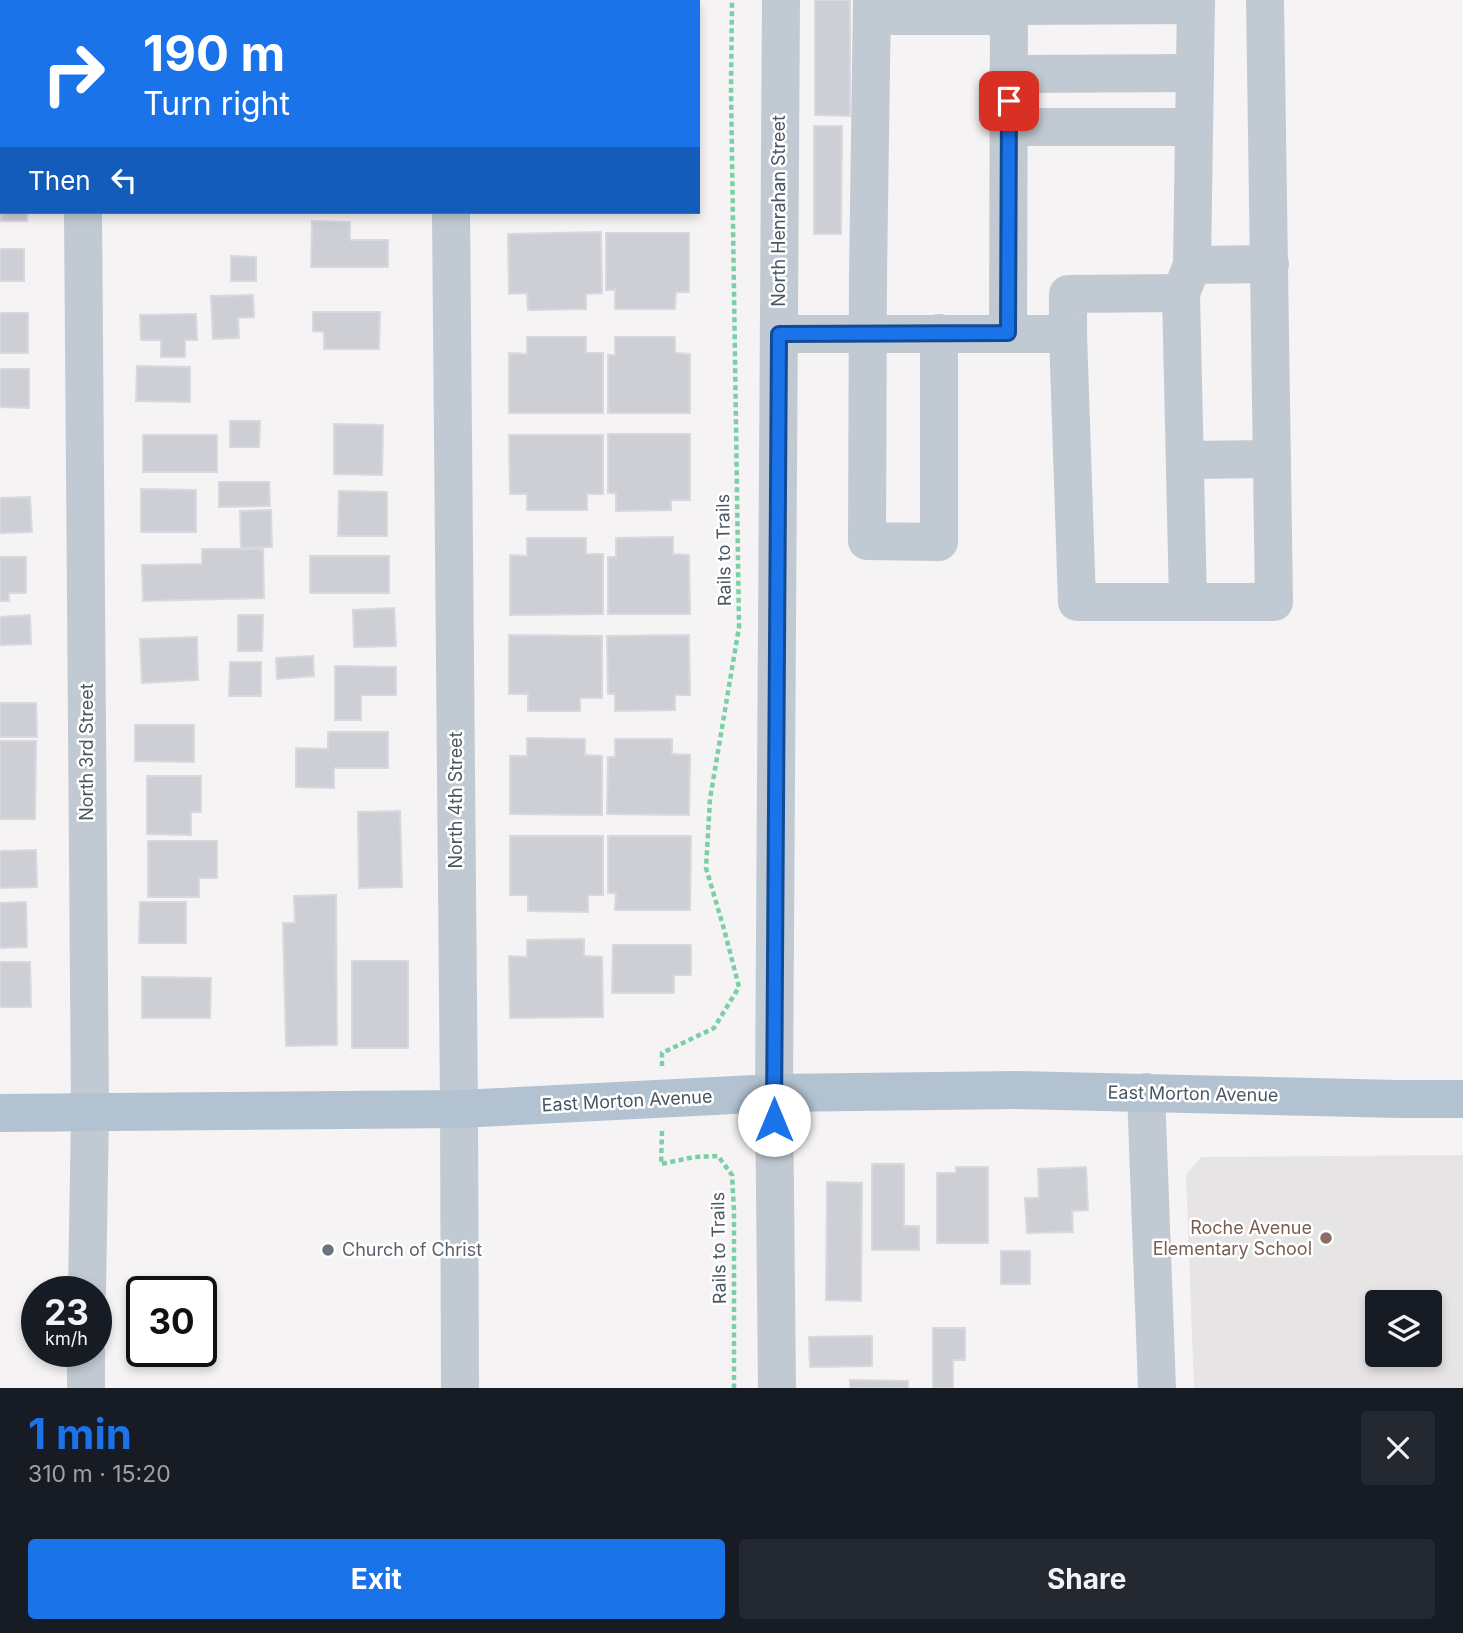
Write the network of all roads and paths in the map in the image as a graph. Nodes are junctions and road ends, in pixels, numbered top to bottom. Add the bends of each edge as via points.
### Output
1 (732, 0) edge
2 (781, 0) edge
3 (1265, 0) edge
4 (1196, 3) edge
5 (872, 8) edge
6 (1009, 16) junction
7 (1009, 74) junction
8 (1195, 74) junction
9 (1009, 127) junction
10 (1194, 127) junction
11 (83, 214) edge
12 (451, 214) edge
13 (1270, 264) junction
14 (1186, 279) junction
15 (939, 333) junction
16 (1008, 333) junction
17 (779, 334) junction
18 (867, 334) junction
19 (1068, 334) junction
20 (1272, 459) junction
21 (1185, 460) junction
22 (1188, 602) junction
23 (663, 1053) dead end
24 (1146, 1092) junction
25 (774, 1093) junction
26 (1463, 1099) edge
27 (459, 1109) junction
28 (90, 1112) junction
29 (0, 1113) edge
30 (662, 1136) dead end
31 (87, 1276) edge
32 (86, 1367) edge
33 (86, 1388) edge
34 (460, 1388) edge
35 (734, 1388) edge
36 (776, 1388) edge
37 (1157, 1388) edge

1 - 23 path, Rails to Trails via 739,627 710,799 706,869 739,987 714,1028
2 - 17 street, North Henrahan Street
3 - 13 street
4 - 6 street via 1009,6
4 - 8 street
5 - 6 street
5 - 18 street
6 - 7 street
7 - 8 street
7 - 9 street
8 - 10 street
9 - 10 street
9 - 16 street
10 - 14 street
11 - 28 street, North 3rd Street
12 - 27 street, North 4th Street
13 - 14 street
13 - 20 street
14 - 19 street via 1068,294
14 - 21 street
15 - 16 street
15 - 18 street
15 - 18 street via 939,542 867,541
16 - 19 street
17 - 18 street
17 - 25 street, North Henrahan Street
19 - 22 street via 1077,602
20 - 21 street
20 - 22 street via 1274,602
21 - 22 street
24 - 25 main road, East Morton Avenue
24 - 26 main road, East Morton Avenue
24 - 37 street
25 - 27 main road, East Morton Avenue
25 - 36 street, North Henrahan Street
27 - 28 main road, East Morton Avenue
27 - 34 street, North 4th Street
28 - 29 main road, East Morton Avenue
28 - 31 street, North 3rd Street
30 - 35 path, Rails to Trails via 661,1164 718,1156 732,1175
32 - 33 street

